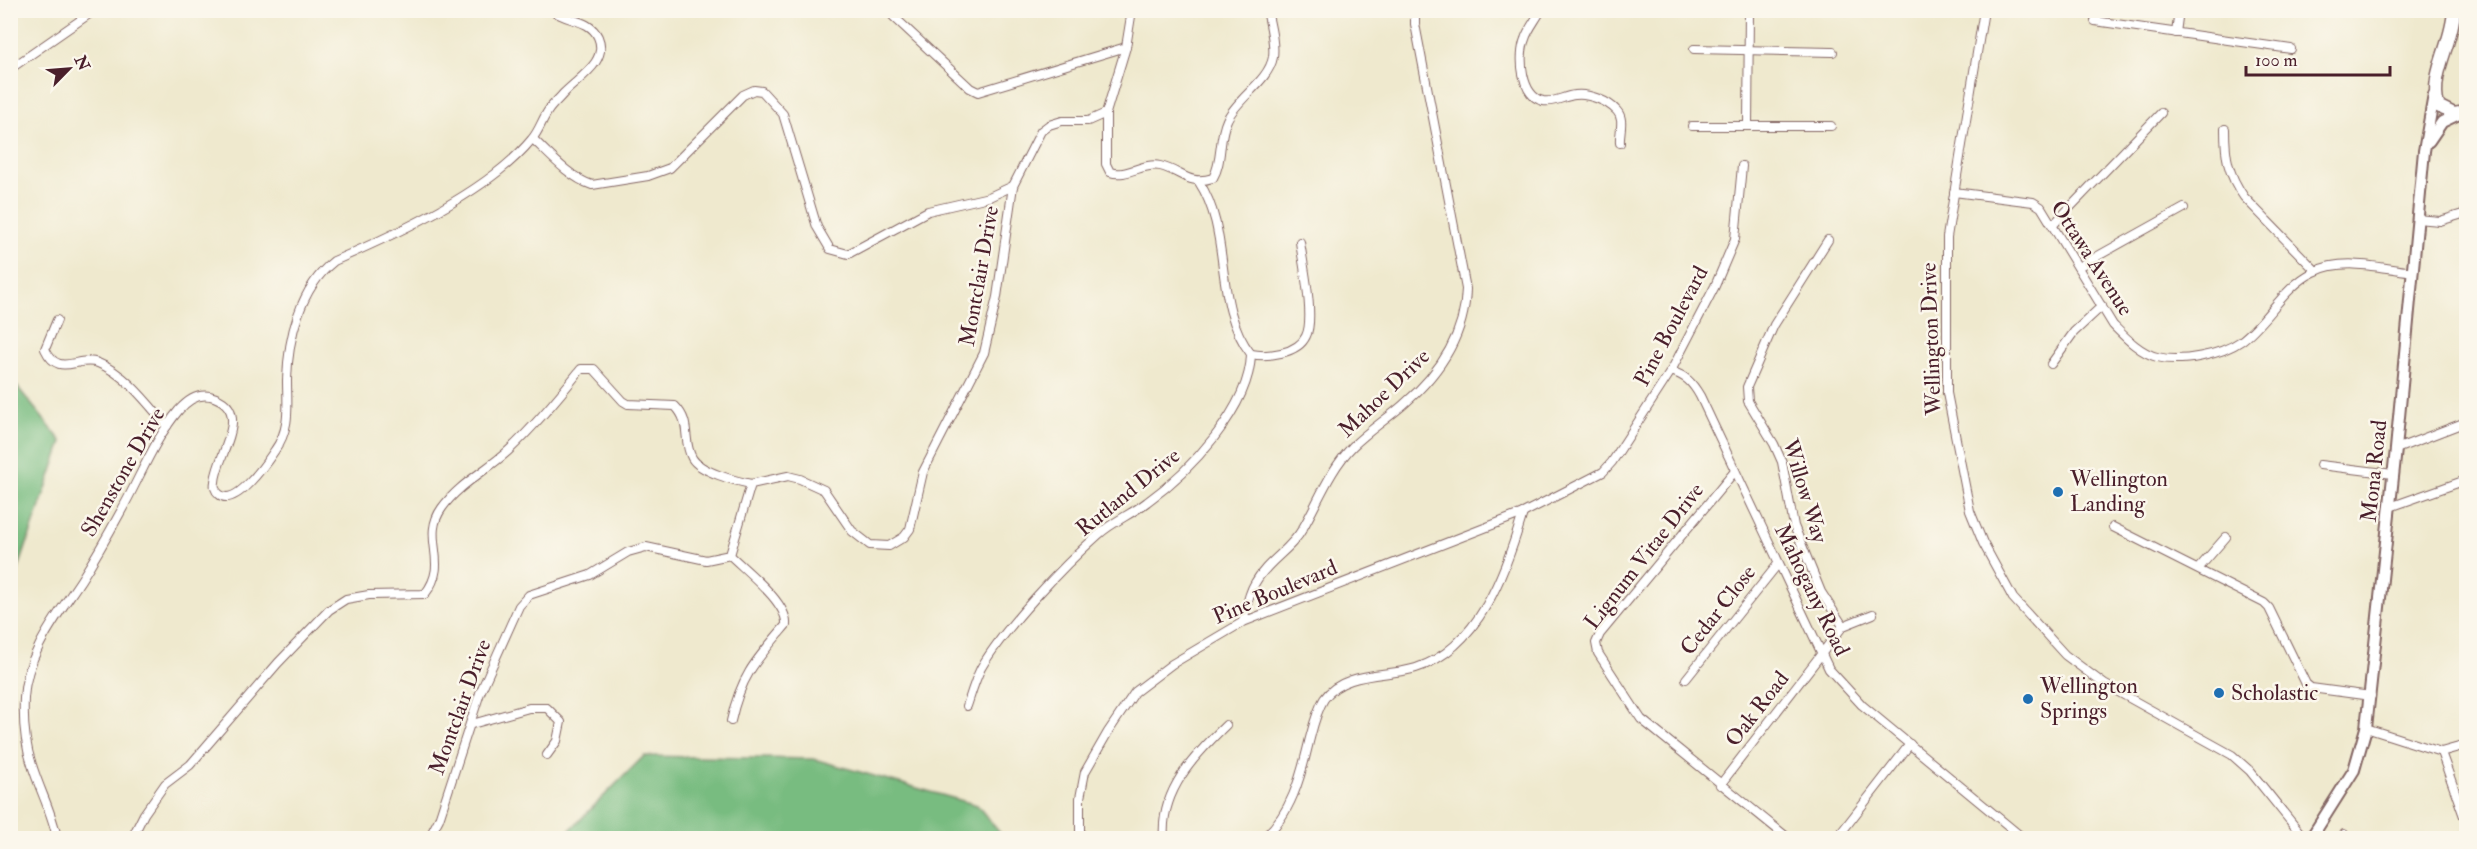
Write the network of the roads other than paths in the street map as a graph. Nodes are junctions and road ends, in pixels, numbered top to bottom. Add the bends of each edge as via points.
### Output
1 (95, 10) edge
2 (552, 10) edge
3 (890, 10) edge
4 (1132, 10) edge
5 (1267, 10) edge
6 (1415, 10) edge
7 (1541, 10) edge
8 (1749, 10) edge
9 (1984, 10) edge
10 (2179, 10) edge
11 (2454, 10) edge
12 (2094, 21) dead end
13 (2176, 33) junction
14 (1126, 46) junction
15 (1694, 49) dead end
16 (2291, 49) dead end
17 (1749, 51) junction
18 (1833, 52) dead end
19 (10, 69) edge
20 (2434, 95) junction
21 (2464, 112) edge
22 (1106, 113) junction
23 (2161, 113) dead end
24 (1692, 126) dead end
25 (1748, 126) junction
26 (1831, 126) dead end
27 (2225, 129) dead end
28 (533, 138) junction
29 (1620, 143) dead end
30 (2424, 151) junction
31 (1742, 166) dead end
32 (1199, 182) junction
33 (1012, 186) junction
34 (1954, 192) junction
35 (2184, 208) dead end
36 (2466, 213) edge
37 (2417, 219) junction
38 (2053, 225) junction
39 (1828, 240) dead end
40 (1300, 243) dead end
41 (2078, 267) junction
42 (2315, 270) junction
43 (2413, 272) junction
44 (2102, 306) junction
45 (57, 320) dead end
46 (1251, 354) junction
47 (2051, 364) dead end
48 (1671, 371) junction
49 (2466, 422) edge
50 (167, 426) junction
51 (2396, 449) junction
52 (2320, 465) dead end
53 (1735, 471) junction
54 (2393, 474) junction
55 (2466, 480) edge
56 (751, 484) junction
57 (2390, 507) junction
58 (1523, 513) junction
59 (2113, 527) dead end
60 (2226, 537) dead end
61 (730, 555) junction
62 (1778, 564) junction
63 (2198, 569) junction
64 (1873, 614) dead end
65 (1242, 622) junction
66 (1843, 626) junction
67 (1822, 656) junction
68 (1686, 679) dead end
69 (2371, 696) junction
70 (967, 706) dead end
71 (731, 721) dead end
72 (472, 724) junction
73 (1226, 725) dead end
74 (2366, 728) junction
75 (1910, 744) junction
76 (2466, 746) edge
77 (2441, 752) junction
78 (547, 755) dead end
79 (1720, 785) junction
80 (2466, 822) edge
81 (57, 838) edge
82 (132, 838) edge
83 (429, 838) edge
84 (1080, 838) edge
85 (1164, 838) edge
86 (1263, 838) edge
87 (1788, 838) edge
88 (1836, 838) edge
89 (2023, 838) edge
90 (2304, 838) edge
91 (2310, 838) edge

1 - 19 street
2 - 28 street, Shenstone Drive via 593,29 601,49 598,62 548,111
3 - 14 street via 892,16 978,92
4 - 14 street
5 - 32 street via 1273,58 1227,119 1213,178
6 - 65 street, Mahoe Drive via 1466,289 1461,328 1435,372 1405,404 1353,446 1324,486 1303,529 1255,582
7 - 29 street via 1524,40 1523,72 1531,93 1539,100 1550,101 1582,94 1600,99 1621,118
8 - 17 street
9 - 34 street, Wellington Drive
10 - 13 street
11 - 20 main road via 2453,30
12 - 13 street
13 - 16 street
14 - 22 street
15 - 17 street
17 - 18 street
17 - 25 street
20 - 21 main road via 2438,106 2446,112
20 - 30 street, Mona Road
21 - 30 street via 2442,122
22 - 32 street via 1106,164 1110,172 1160,166
22 - 33 street, Montclair Drive via 1088,121 1062,121 1041,131
23 - 38 street
24 - 25 street
25 - 26 street
27 - 42 street via 2225,158 2235,185
28 - 33 street via 559,164 592,185 648,176 670,168 743,95 762,90 783,114 817,227 831,249 848,254 928,211 989,197
28 - 50 street, Shenstone Drive via 499,171 443,207 334,261 314,282 294,327 286,431 277,448 236,495 218,494 214,486 218,462 232,436 228,407 207,395 195,396
30 - 37 street, Mona Road
31 - 48 street, Pine Boulevard via 1735,239
32 - 46 street via 1215,216 1232,321
33 - 56 street, Montclair Drive via 997,297 984,353 923,472 910,529 904,537 889,546 870,545 852,531 824,490 800,478 788,476
34 - 38 street, Ottawa Avenue via 2033,202
34 - 90 street, Wellington Drive via 1947,237 1947,393 1970,511 1996,569 2013,598 2065,655 2104,684 2232,755 2250,771
35 - 41 street
36 - 37 street via 2440,221
37 - 43 street, Mona Road
38 - 41 street, Ottawa Avenue
39 - 66 street, Willow Way via 1774,325 1747,387 1748,401 1782,462 1794,526 1821,592
40 - 46 street via 1309,307 1306,336 1297,346 1267,357
41 - 44 street, Ottawa Avenue
42 - 43 street, Ottawa Avenue via 2356,265
42 - 44 street, Ottawa Avenue via 2294,284 2242,340 2196,356 2157,357 2127,340
43 - 51 street, Mona Road
44 - 47 street via 2074,332
45 - 50 street via 45,349 52,361 95,361 106,367 137,392
46 - 70 street, Rutland Drive via 1247,379 1201,455 1179,479 1099,534 1056,578 981,669
48 - 53 street, Mahogany Road via 1692,383
48 - 58 street, Pine Boulevard via 1603,472
49 - 51 street
50 - 81 street, Shenstone Drive via 31,665 24,696 26,735
51 - 54 street, Mona Road
52 - 54 street
53 - 62 street, Mahogany Road
53 - 79 street, Lignum Vitae Drive via 1596,643 1641,719
54 - 57 street, Mona Road
55 - 57 street
56 - 61 street
56 - 82 street via 697,464 690,451 686,421 675,406 623,401 594,369 581,369 531,430 465,483 441,510 432,534 438,556 435,581 425,594 369,594 346,599 329,610 190,765 165,784
57 - 69 street, Mona Road
58 - 65 street, Pine Boulevard
58 - 86 street via 1492,595 1464,638 1418,668 1346,681 1325,698 1315,718 1290,803
59 - 63 street
60 - 63 street
61 - 71 street via 787,616 786,625 744,679
61 - 72 street, Montclair Drive via 706,560 646,547 628,552 590,575 529,594 501,644 480,693
62 - 67 street, Mahogany Road
62 - 68 street, Cedar Close
63 - 69 street via 2269,608 2311,688
64 - 66 street
65 - 84 street, Pine Boulevard via 1172,664 1135,692 1085,772 1080,798
66 - 67 street
67 - 75 street, Mahogany Road via 1854,697
67 - 79 street, Oak Road
69 - 74 street, Mona Road
72 - 78 street via 529,708 547,708 561,722 561,731
72 - 83 street, Montclair Drive
73 - 85 street via 1194,756 1174,788 1165,806
74 - 77 street
74 - 91 street, Mona Road via 2354,770
75 - 88 street
75 - 89 street, Mahogany Road
76 - 77 street
77 - 80 street
79 - 87 street, Lignum Vitae Drive

